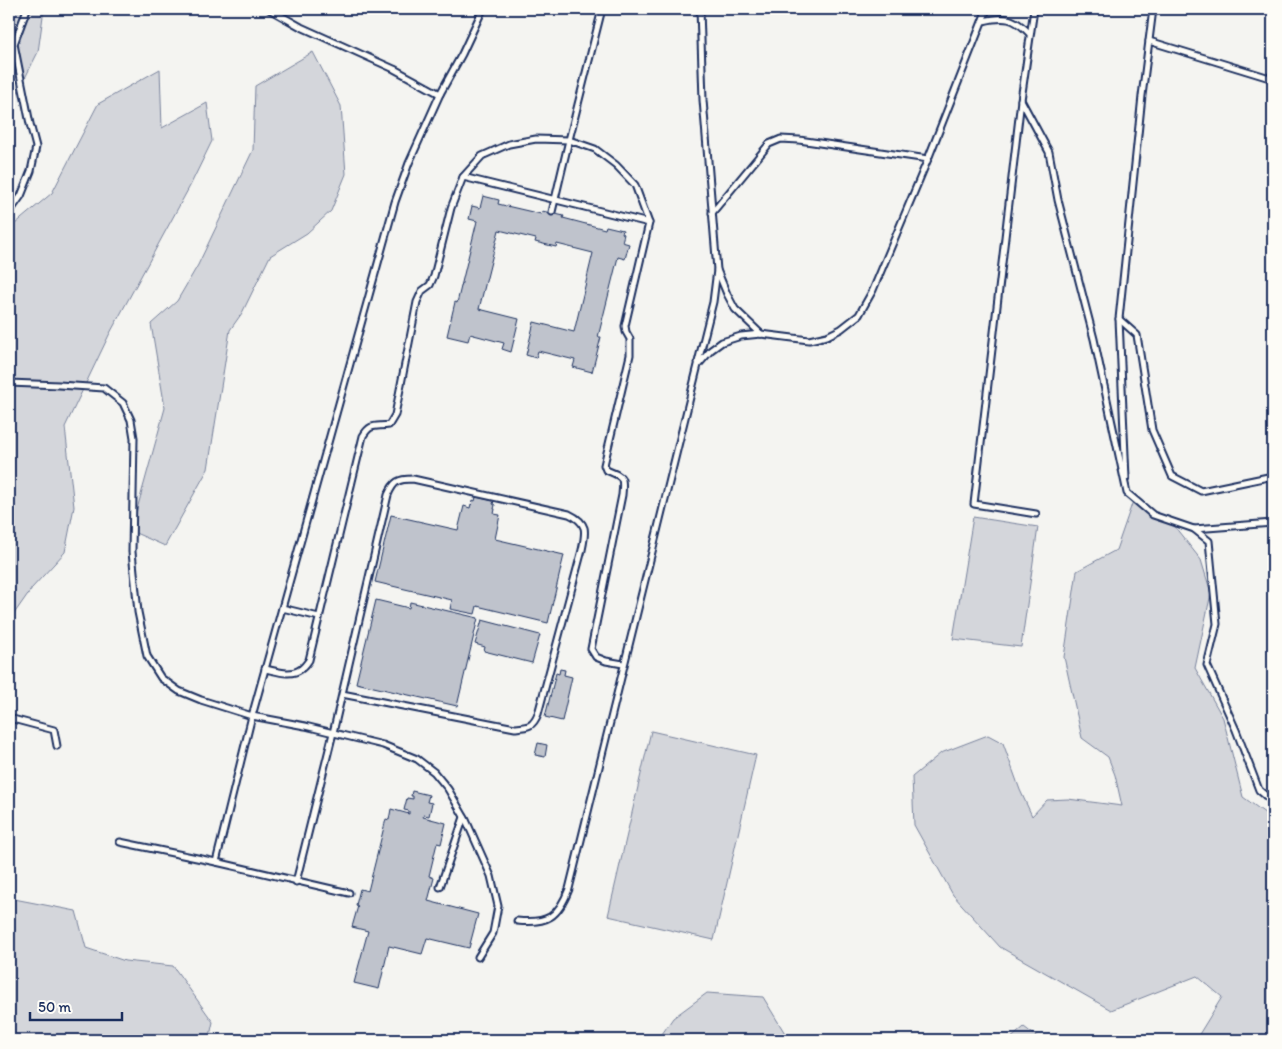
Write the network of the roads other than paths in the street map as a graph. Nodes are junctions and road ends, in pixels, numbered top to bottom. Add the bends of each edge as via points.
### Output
1 (27, 9) edge
2 (269, 9) edge
3 (483, 9) edge
4 (602, 9) edge
5 (700, 9) edge
6 (987, 9) edge
7 (1034, 9) edge
8 (1153, 9) edge
9 (982, 21) junction
10 (1030, 34) junction
11 (1149, 41) junction
12 (1273, 79) edge
13 (440, 94) junction
14 (1021, 100) junction
15 (569, 140) junction
16 (928, 159) junction
17 (463, 177) junction
18 (555, 200) junction
19 (552, 212) dead end
20 (9, 213) edge
21 (712, 213) junction
22 (649, 223) junction
23 (717, 270) junction
24 (1119, 319) junction
25 (761, 334) junction
26 (698, 365) junction
27 (9, 383) edge
28 (1273, 476) edge
29 (1127, 493) junction
30 (1036, 514) dead end
31 (1273, 523) edge
32 (1194, 529) junction
33 (282, 608) junction
34 (319, 617) junction
35 (624, 664) junction
36 (265, 669) junction
37 (342, 694) junction
38 (252, 716) junction
39 (9, 718) edge
40 (333, 733) junction
41 (57, 746) dead end
42 (1273, 802) edge
43 (464, 817) junction
44 (120, 842) dead end
45 (216, 862) junction
46 (296, 882) junction
47 (440, 886) dead end
48 (349, 894) dead end
49 (517, 921) dead end
50 (478, 957) dead end

1 - 20 lane via 14,44 36,147 31,171
2 - 13 lane
3 - 13 lane
4 - 15 lane
5 - 21 lane
6 - 9 lane
7 - 10 lane
8 - 11 lane
9 - 10 lane via 997,17 1009,19
9 - 16 lane
10 - 14 lane
11 - 12 lane
11 - 24 lane
13 - 33 lane via 395,202
14 - 29 lane via 1049,152
14 - 30 lane via 974,504
15 - 17 lane via 536,139 509,144 482,156
15 - 18 lane
15 - 22 lane via 595,149 616,165 635,185
16 - 21 lane via 781,139 769,144
16 - 25 lane via 860,314 841,329 810,340
17 - 18 lane
17 - 34 lane via 451,208 434,276 417,302 395,415 389,425 368,428 363,436
18 - 19 lane
18 - 22 lane
21 - 23 lane
22 - 35 lane via 625,326 630,339 630,355 604,465 606,470 619,475 623,482 591,649 596,657
23 - 25 lane via 736,309
23 - 26 lane
24 - 28 lane via 1137,335 1152,430 1172,476 1201,491
24 - 29 lane
25 - 26 lane via 722,342
26 - 35 lane
27 - 38 lane via 104,388 123,403 131,420 134,438 132,552 138,612 147,656 161,678 179,691
29 - 32 lane via 1153,515
31 - 32 lane
32 - 42 lane via 1209,541 1217,624 1207,665 1259,790
33 - 34 lane
33 - 36 lane
34 - 36 lane via 309,660 302,669 291,673
35 - 49 lane via 569,889 562,906 551,917 533,923
36 - 38 lane
37 - 37 lane via 388,495 400,479 413,479 569,514 583,524 586,533 582,550 538,714 528,727 515,728
37 - 40 lane
38 - 40 lane
38 - 45 lane
39 - 41 lane via 54,730
40 - 43 lane via 383,745 417,759 448,789
40 - 46 lane
43 - 47 lane
43 - 50 lane via 491,876 498,906 493,933
44 - 45 lane
45 - 46 lane
46 - 48 lane

